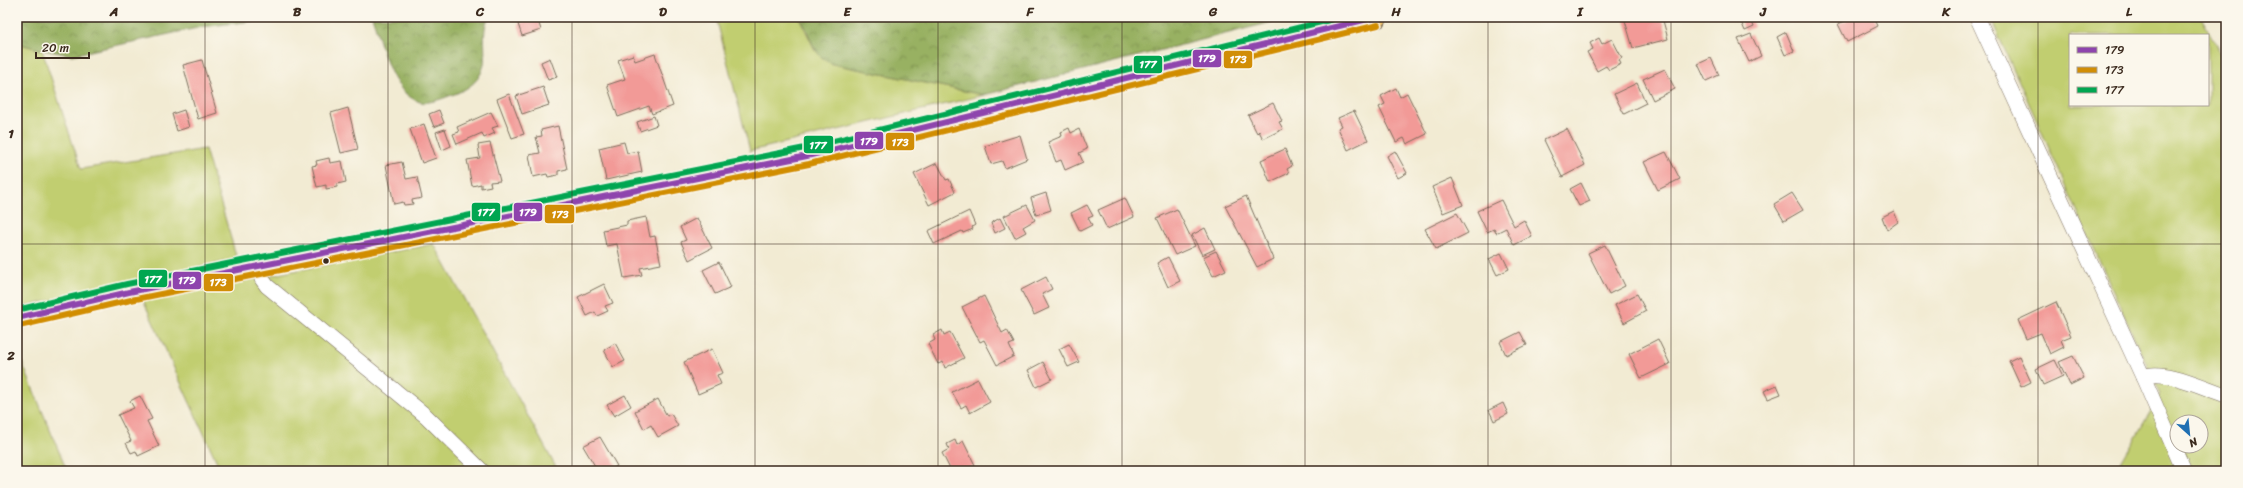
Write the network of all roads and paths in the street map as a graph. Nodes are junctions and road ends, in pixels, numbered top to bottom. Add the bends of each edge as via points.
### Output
1 (1376, 17) edge
2 (1977, 17) edge
3 (259, 266) junction
4 (17, 318) edge
5 (2143, 377) junction
6 (2226, 395) edge
7 (482, 471) edge
8 (2184, 471) edge

1 - 3 main road via 807,156
2 - 5 street
3 - 4 main road
3 - 7 street via 262,279 267,286 426,416
5 - 6 street via 2163,374
5 - 8 street

